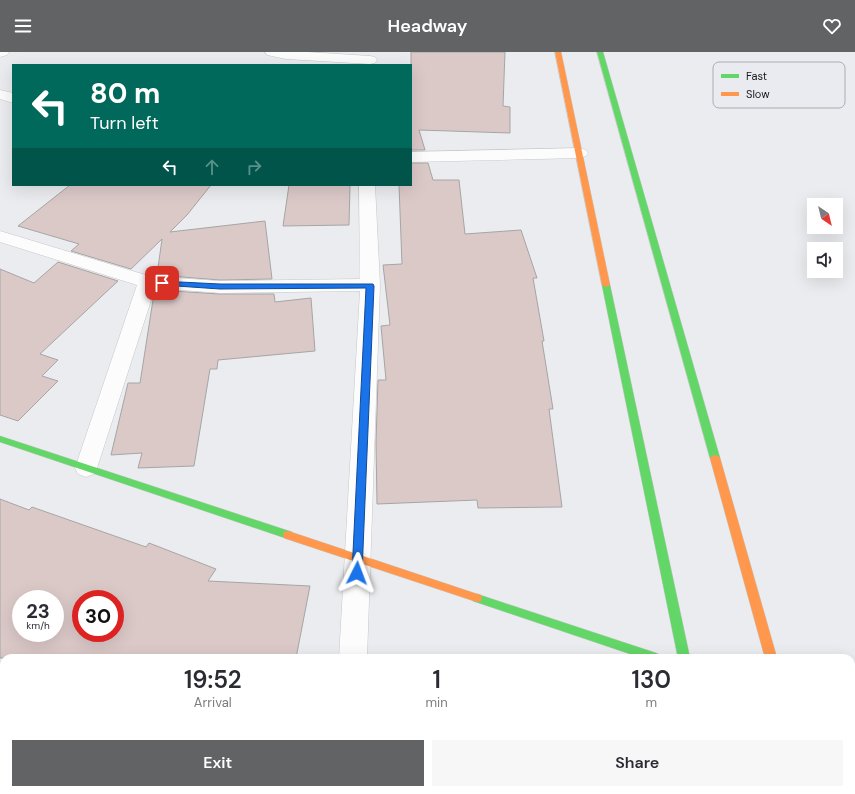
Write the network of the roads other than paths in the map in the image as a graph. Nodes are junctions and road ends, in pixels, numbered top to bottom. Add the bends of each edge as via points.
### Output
1 (272, 52) edge
2 (558, 52) edge
3 (600, 52) edge
4 (371, 59) edge
5 (0, 94) edge
6 (12, 98) edge
7 (580, 153) junction
8 (412, 157) edge
9 (366, 186) edge
10 (0, 236) edge
11 (148, 282) junction
12 (370, 286) junction
13 (0, 439) edge
14 (86, 468) junction
15 (358, 558) junction
16 (353, 654) edge
17 (644, 654) edge
18 (683, 654) edge
19 (771, 654) edge

1 - 4 street via 286,55
2 - 7 street
3 - 19 street
5 - 6 street
7 - 8 street
7 - 18 street
9 - 12 street
10 - 11 street
11 - 12 street via 220,287
11 - 14 street
12 - 15 street
13 - 14 street
14 - 15 street
15 - 16 street
15 - 17 street

